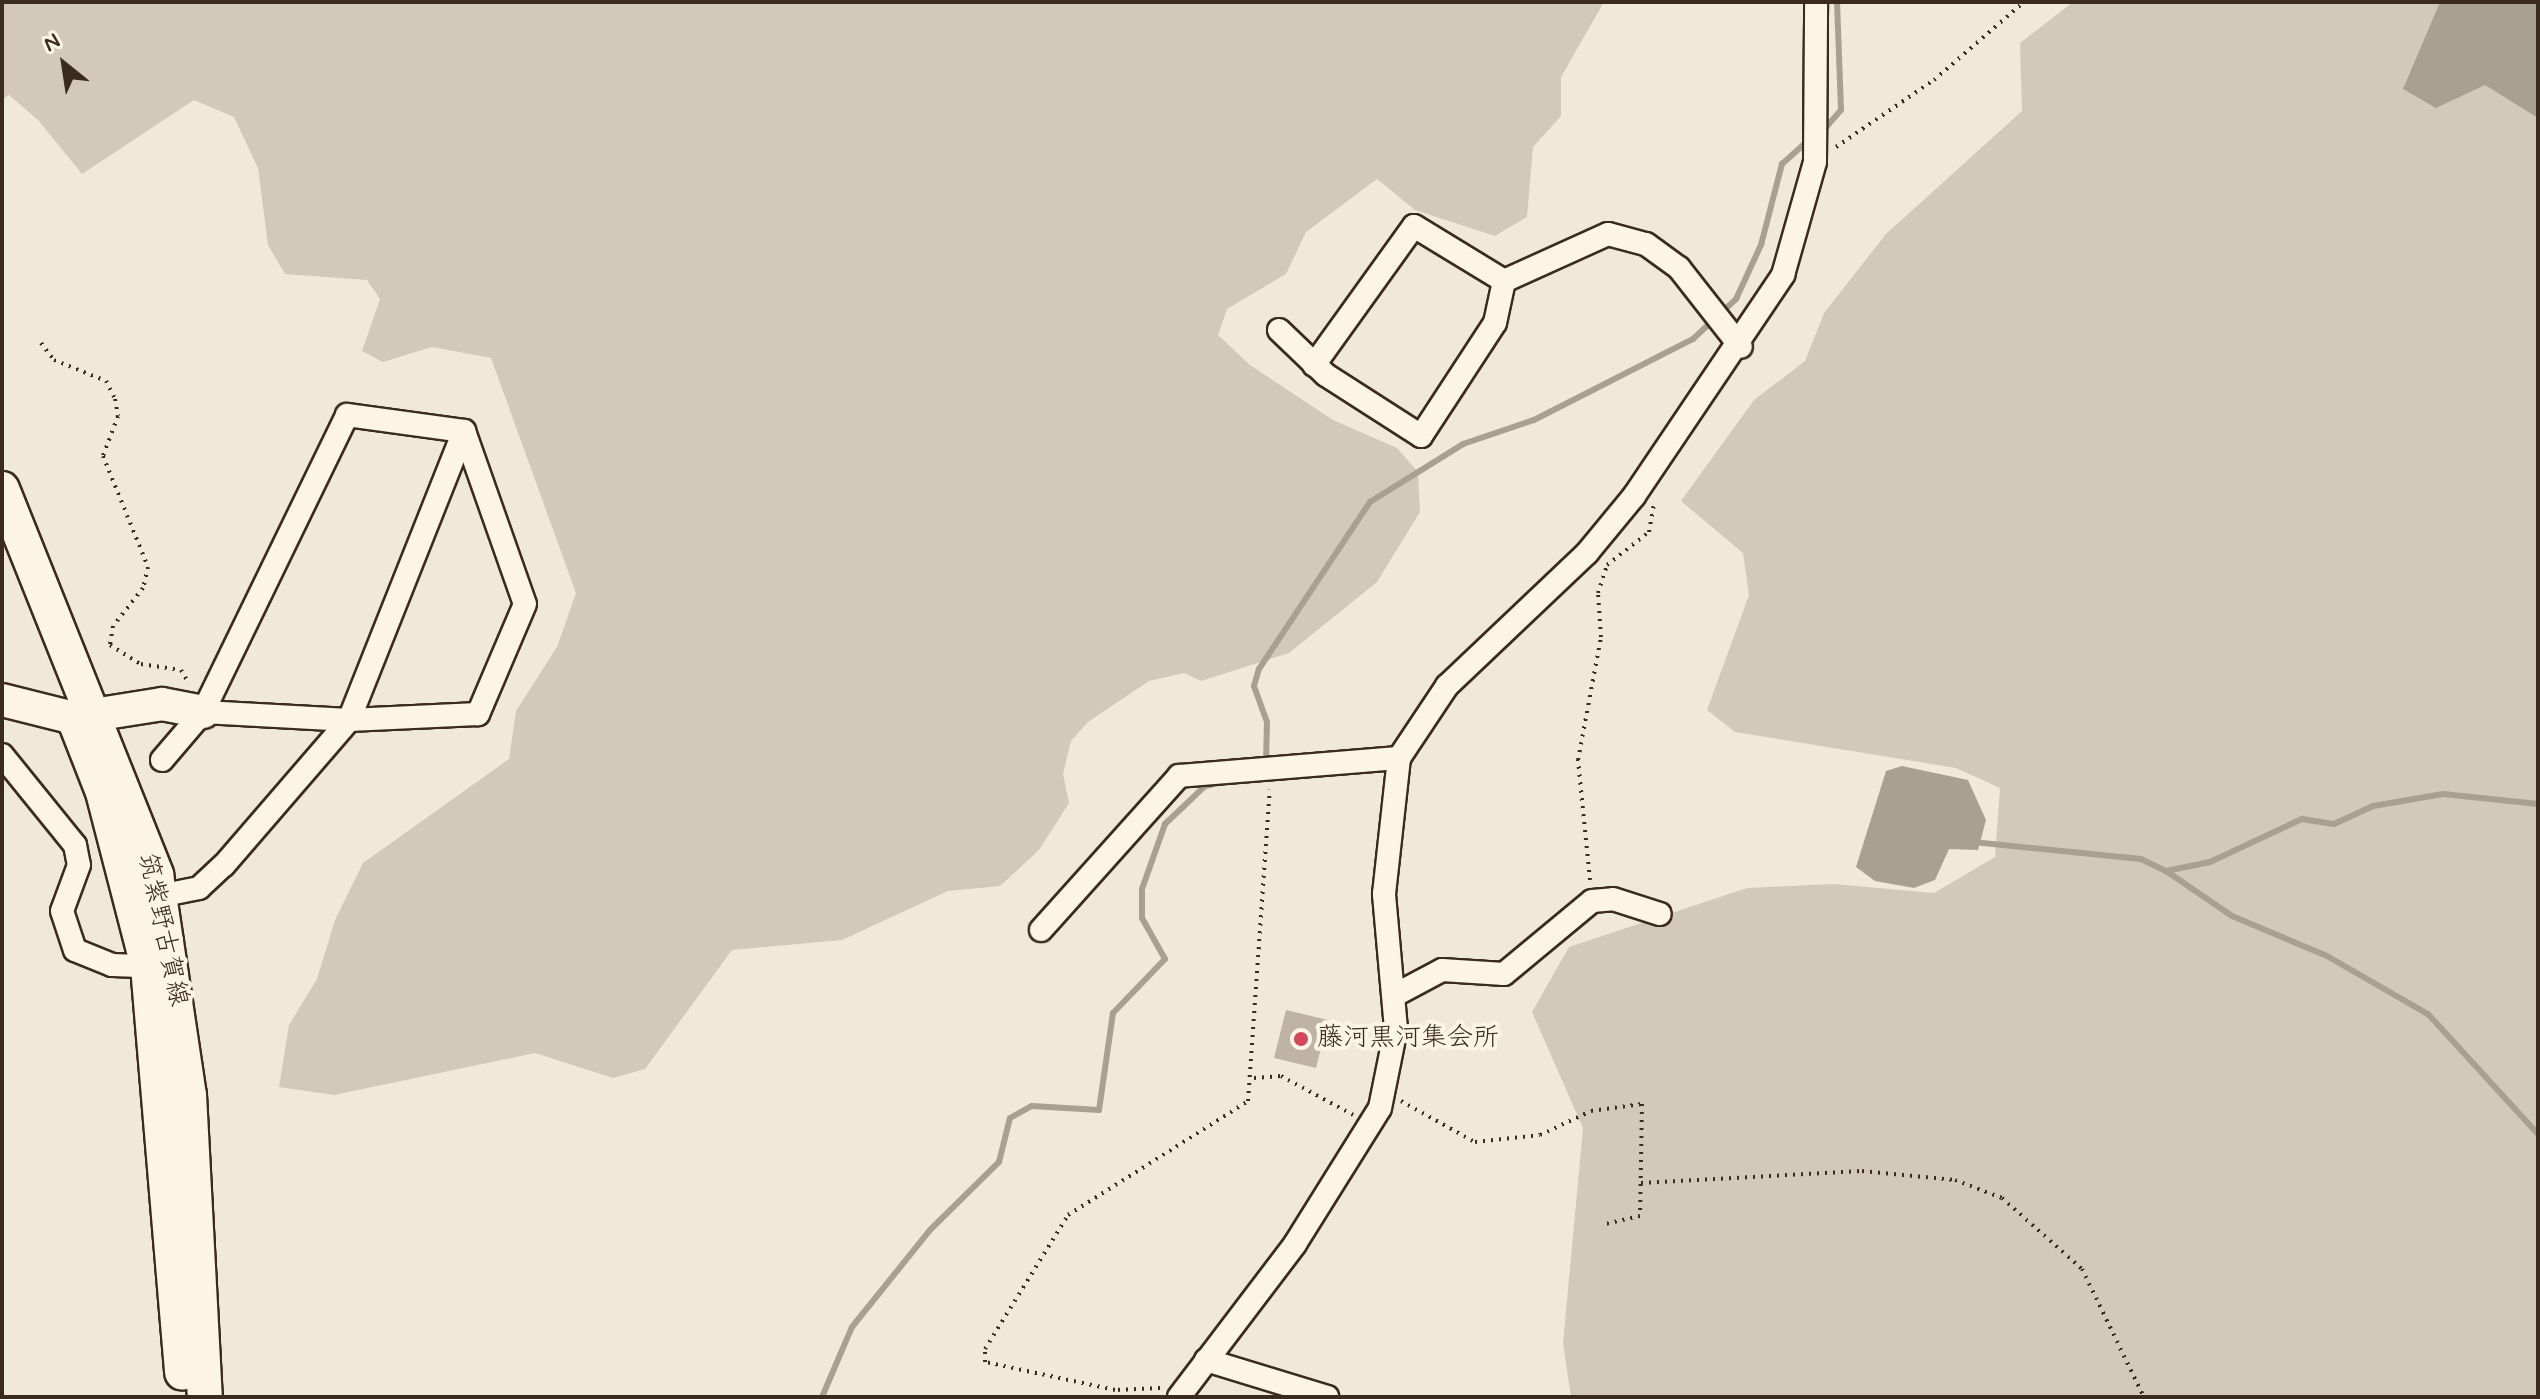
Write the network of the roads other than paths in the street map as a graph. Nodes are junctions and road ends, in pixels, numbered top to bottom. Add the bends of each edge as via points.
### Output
1 (1816, 2) edge
2 (1504, 281) junction
3 (1279, 330) dead end
4 (1741, 347) junction
5 (1314, 365) junction
6 (464, 431) junction
7 (2, 489) edge
8 (2, 549) edge
9 (2, 700) edge
10 (192, 710) junction
11 (85, 715) junction
12 (349, 720) junction
13 (1399, 758) junction
14 (162, 760) dead end
15 (5, 764) edge
16 (159, 896) junction
17 (1660, 914) dead end
18 (1041, 930) dead end
19 (148, 966) junction
20 (1395, 995) junction
21 (1206, 1360) junction
22 (1180, 1396) edge
23 (183, 1397) edge
24 (205, 1397) edge
25 (1327, 1397) edge

1 - 4 street via 1815,143 1783,275
2 - 4 street via 1608,234 1646,244 1679,268
2 - 5 street via 1414,226
2 - 5 street via 1495,323 1421,436
3 - 5 street
4 - 13 street via 1587,553 1447,686
6 - 10 street via 347,415
6 - 12 street
6 - 12 street via 525,604 478,714
7 - 11 main road, 筑紫野古賀線
8 - 11 main road, 筑紫野古賀線
9 - 11 street
10 - 11 street
10 - 12 street
10 - 14 street
11 - 16 main road, 筑紫野古賀線
11 - 19 main road, 筑紫野古賀線
12 - 16 street via 199,888
13 - 18 street via 1179,776
13 - 20 street via 1384,894
15 - 19 street via 75,845 79,865 62,911 75,950 112,965
16 - 24 main road, 筑紫野古賀線 via 189,1095
17 - 20 street via 1613,899 1592,901 1504,974 1442,970
19 - 23 main road, 筑紫野古賀線
20 - 21 street via 1385,1091 1371,1125 1295,1244
21 - 22 street
21 - 25 street

